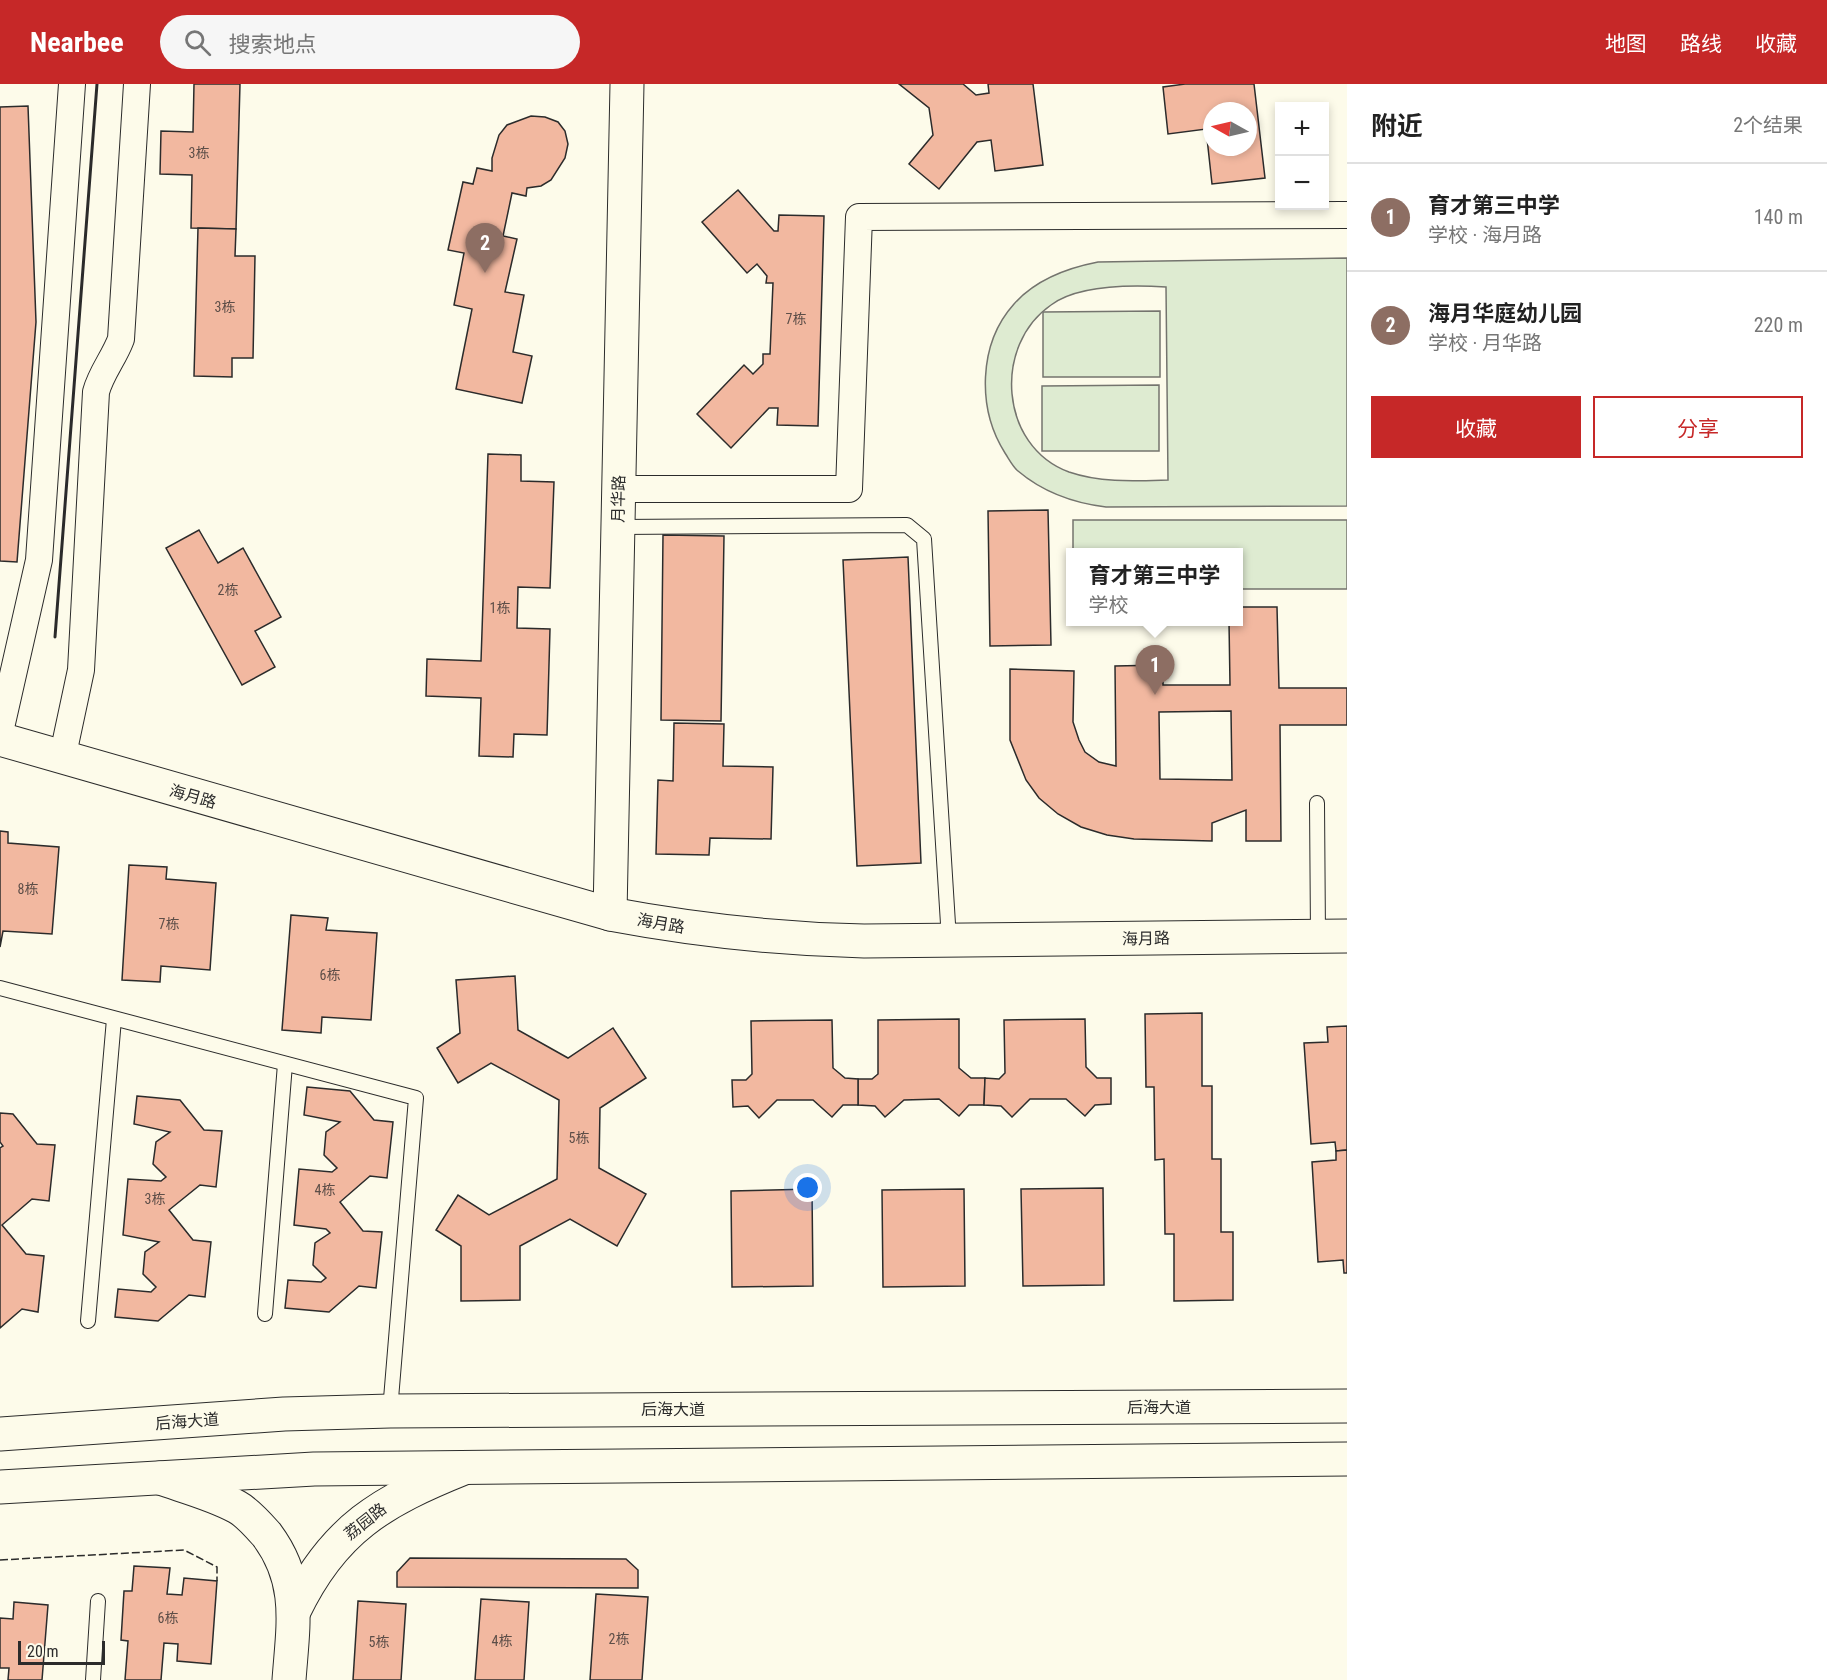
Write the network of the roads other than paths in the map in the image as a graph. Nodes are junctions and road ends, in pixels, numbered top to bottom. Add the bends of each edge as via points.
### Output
1 (72, 84) edge
2 (137, 84) edge
3 (627, 84) edge
4 (1347, 215) edge
5 (619, 489) junction
6 (618, 527) junction
7 (0, 732) edge
8 (0, 740) edge
9 (62, 759) junction
10 (1317, 803) dead end
11 (610, 914) junction
12 (1333, 936) edge
13 (949, 940) junction
14 (0, 988) edge
15 (114, 1018) junction
16 (285, 1064) junction
17 (265, 1314) dead end
18 (88, 1322) dead end
19 (1347, 1406) edge
20 (390, 1411) junction
21 (0, 1434) edge
22 (1347, 1459) edge
23 (467, 1467) junction
24 (160, 1478) junction
25 (0, 1487) edge
26 (98, 1601) dead end
27 (294, 1611) junction
28 (93, 1680) edge
29 (289, 1680) edge

1 - 7 street via 39,560
2 - 9 street via 121,339 100,376 96,392 81,670
3 - 5 street, 月华路
4 - 5 street via 859,217 849,489
5 - 6 street, 月华路
6 - 11 street, 月华路
6 - 13 lane via 907,525 924,539
8 - 9 street, 海月路
9 - 11 street, 海月路
10 - 12 lane
11 - 13 street, 海月路 via 740,935 811,940
12 - 13 street, 海月路
14 - 15 lane
15 - 16 lane
15 - 18 lane
16 - 17 lane
16 - 20 lane via 416,1098
19 - 20 street, 后海大道
20 - 21 street, 后海大道 via 284,1414
22 - 23 street
23 - 24 street via 294,1470
23 - 27 street, 荔园路 via 420,1486 355,1526 318,1567
24 - 25 street
24 - 27 street, 荔园路 via 213,1496 239,1509 262,1529 288,1572
26 - 28 lane
27 - 29 street, 荔园路

